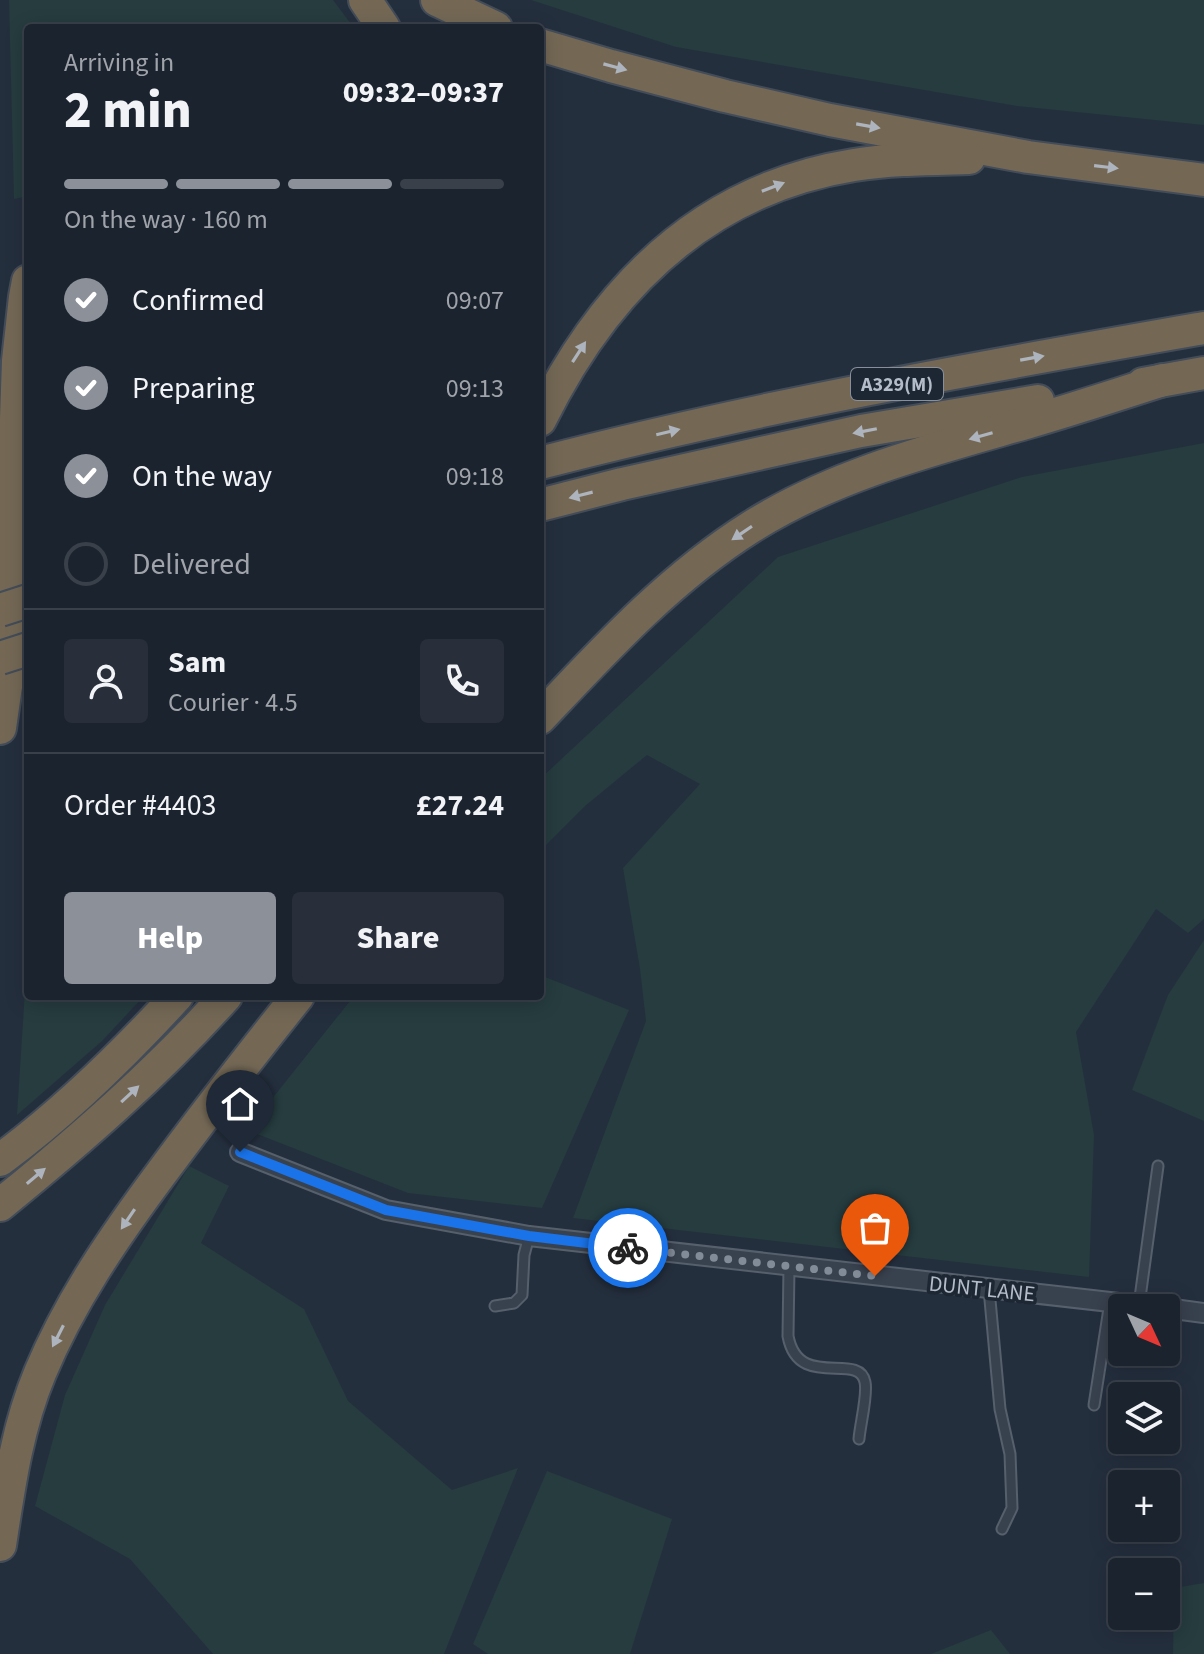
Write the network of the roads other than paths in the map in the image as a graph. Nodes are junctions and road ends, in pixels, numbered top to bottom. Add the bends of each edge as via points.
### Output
1 (365, 0) edge
2 (437, 0) edge
3 (381, 24) edge
4 (488, 24) edge
5 (544, 46) edge
6 (1028, 157) junction
7 (1204, 180) edge
8 (24, 306) edge
9 (1204, 328) edge
10 (1204, 373) edge
11 (1163, 380) junction
12 (544, 413) edge
13 (544, 462) edge
14 (544, 504) edge
15 (24, 602) edge
16 (0, 610) edge
17 (24, 650) edge
18 (0, 658) edge
19 (544, 714) edge
20 (0, 728) edge
21 (173, 1000) edge
22 (222, 1000) edge
23 (295, 1000) edge
24 (240, 1152) dead end
25 (0, 1160) edge
26 (1158, 1166) dead end
27 (0, 1205) edge
28 (529, 1236) junction
29 (789, 1267) junction
30 (989, 1289) junction
31 (1141, 1294) edge
32 (1108, 1302) edge
33 (495, 1306) dead end
34 (1180, 1310) edge
35 (1204, 1313) edge
36 (1108, 1315) edge
37 (1094, 1405) dead end
38 (859, 1439) dead end
39 (1002, 1529) dead end
40 (0, 1545) edge

1 - 3 highway
2 - 4 highway
5 -> 6 highway via 725,96
6 -> 7 highway
12 -> 6 highway via 579,350 623,292 646,267 720,211 780,184 853,165
8 - 20 highway via 7,679
13 -> 9 highway, A329(M) via 983,366
10 - 11 highway, A329(M)
11 -> 14 highway, A329(M) via 861,431
11 -> 19 highway via 885,465 800,500 752,526 676,582
15 - 16 highway, bridge
17 - 18 highway, bridge
21 - 25 highway via 61,1110
27 -> 22 highway via 163,1064
23 -> 40 highway via 136,1208 77,1299 39,1374 23,1423
24 - 28 street, DUNT LANE via 386,1210
26 - 31 lane
28 - 29 street, DUNT LANE
28 - 33 lane via 522,1295 514,1303
29 - 30 street, DUNT LANE
29 - 38 lane via 790,1346 805,1365 851,1369 863,1376
30 - 32 street, DUNT LANE
30 - 39 lane via 1000,1409 1010,1454 1012,1508
34 - 35 street, DUNT LANE
36 - 37 lane

